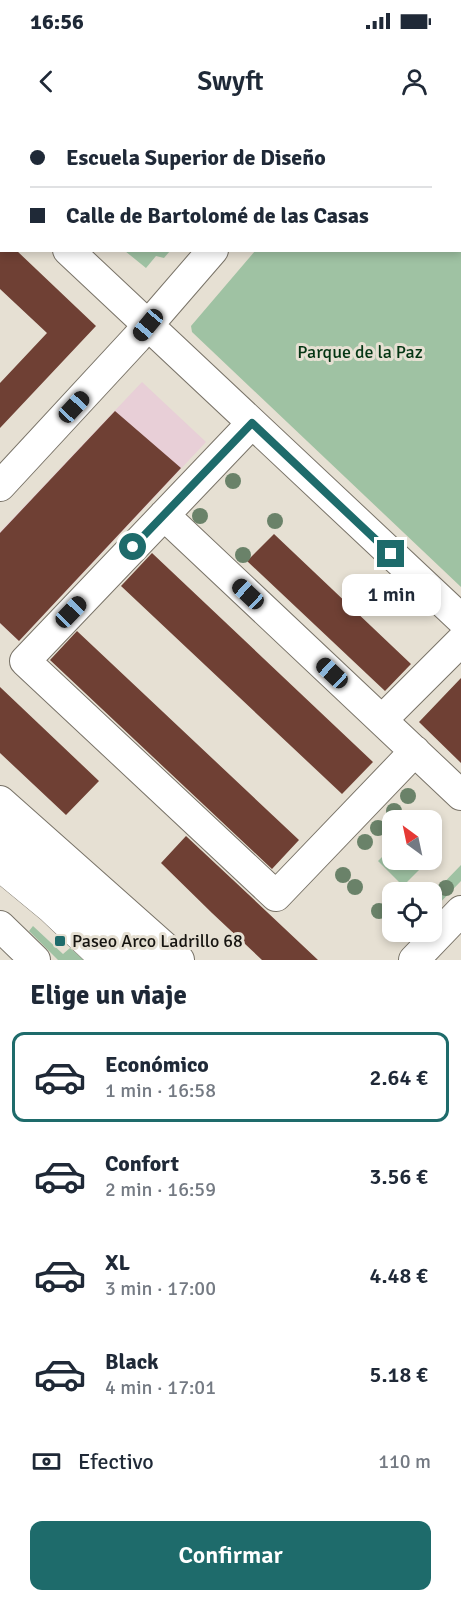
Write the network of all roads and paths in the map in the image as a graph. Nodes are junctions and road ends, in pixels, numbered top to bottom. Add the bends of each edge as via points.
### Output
1 (70, 252) edge
2 (211, 252) edge
3 (148, 325) junction
4 (252, 423) junction
5 (0, 486) edge
6 (164, 515) junction
7 (461, 619) edge
8 (461, 641) edge
9 (382, 720) junction
10 (415, 751) junction
11 (461, 795) edge
12 (0, 801) edge
13 (0, 832) edge
14 (0, 864) edge
15 (461, 911) edge
16 (0, 926) edge
17 (36, 960) edge
18 (108, 960) edge
19 (147, 960) edge
20 (179, 960) edge
21 (414, 960) edge

1 - 3 street
2 - 3 street
3 - 4 street
3 - 5 street
4 - 6 street
4 - 7 street
6 - 9 street
6 - 10 street via 25,661 276,896
8 - 9 street
9 - 10 street
10 - 11 street
12 - 20 street
13 - 19 main road via 62,881
14 - 18 main road
15 - 21 street
16 - 17 street

